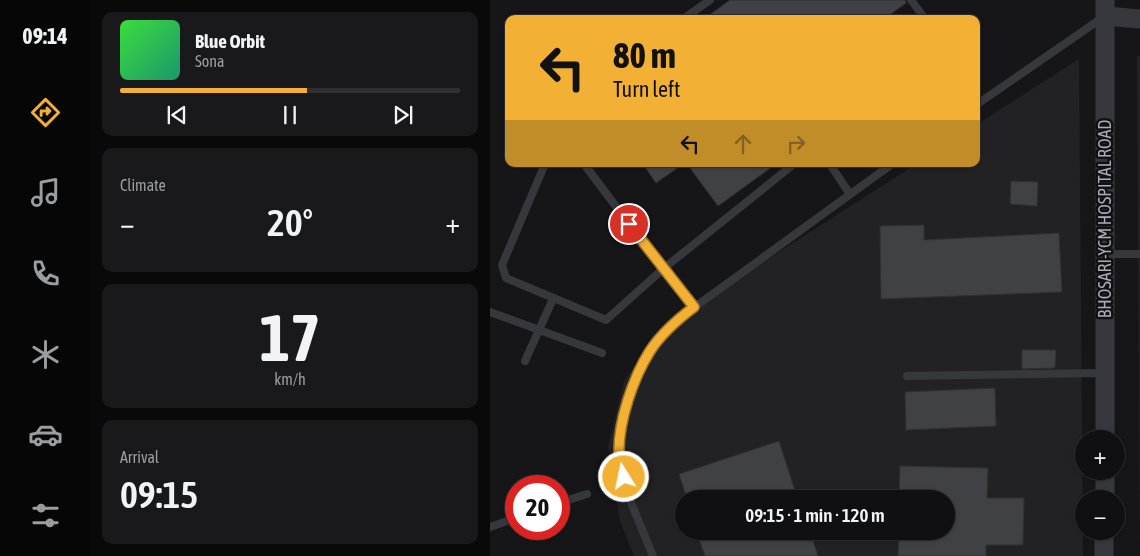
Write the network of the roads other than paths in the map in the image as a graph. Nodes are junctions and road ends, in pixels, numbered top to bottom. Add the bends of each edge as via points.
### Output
1 (710, 0) edge
2 (911, 0) edge
3 (1106, 8) edge
4 (689, 15) edge
5 (922, 15) edge
6 (1140, 18) edge
7 (980, 102) edge
8 (544, 167) edge
9 (586, 167) edge
10 (790, 167) edge
11 (832, 167) edge
12 (888, 167) edge
13 (849, 193) junction
14 (1105, 254) junction
15 (1140, 254) edge
16 (663, 269) junction
17 (553, 299) junction
18 (694, 307) junction
19 (490, 312) edge
20 (540, 329) junction
21 (602, 353) dead end
22 (525, 361) dead end
23 (1105, 373) junction
24 (907, 376) dead end
25 (1105, 430) edge
26 (587, 494) dead end
27 (570, 499) edge
28 (505, 522) edge
29 (490, 527) edge
30 (1104, 540) edge
31 (653, 556) edge
32 (1104, 556) edge

1 - 4 lane
2 - 5 lane
3 - 6 street
3 - 7 lane
3 - 14 street, BHOSARI-YCM HOSPITAL ROAD
8 - 17 lane via 502,266 506,278
9 - 16 lane
10 - 16 lane
11 - 13 lane
12 - 13 lane
13 - 18 lane
14 - 15 lane
14 - 23 street, BHOSARI-YCM HOSPITAL ROAD
16 - 17 lane via 606,320
16 - 18 lane
17 - 20 lane
18 - 31 lane via 681,316 650,351 629,396 623,422 619,454 624,477
19 - 20 lane
20 - 21 lane
20 - 22 lane
23 - 24 lane
23 - 25 street, BHOSARI-YCM HOSPITAL ROAD
26 - 27 lane
28 - 29 lane
30 - 32 street

